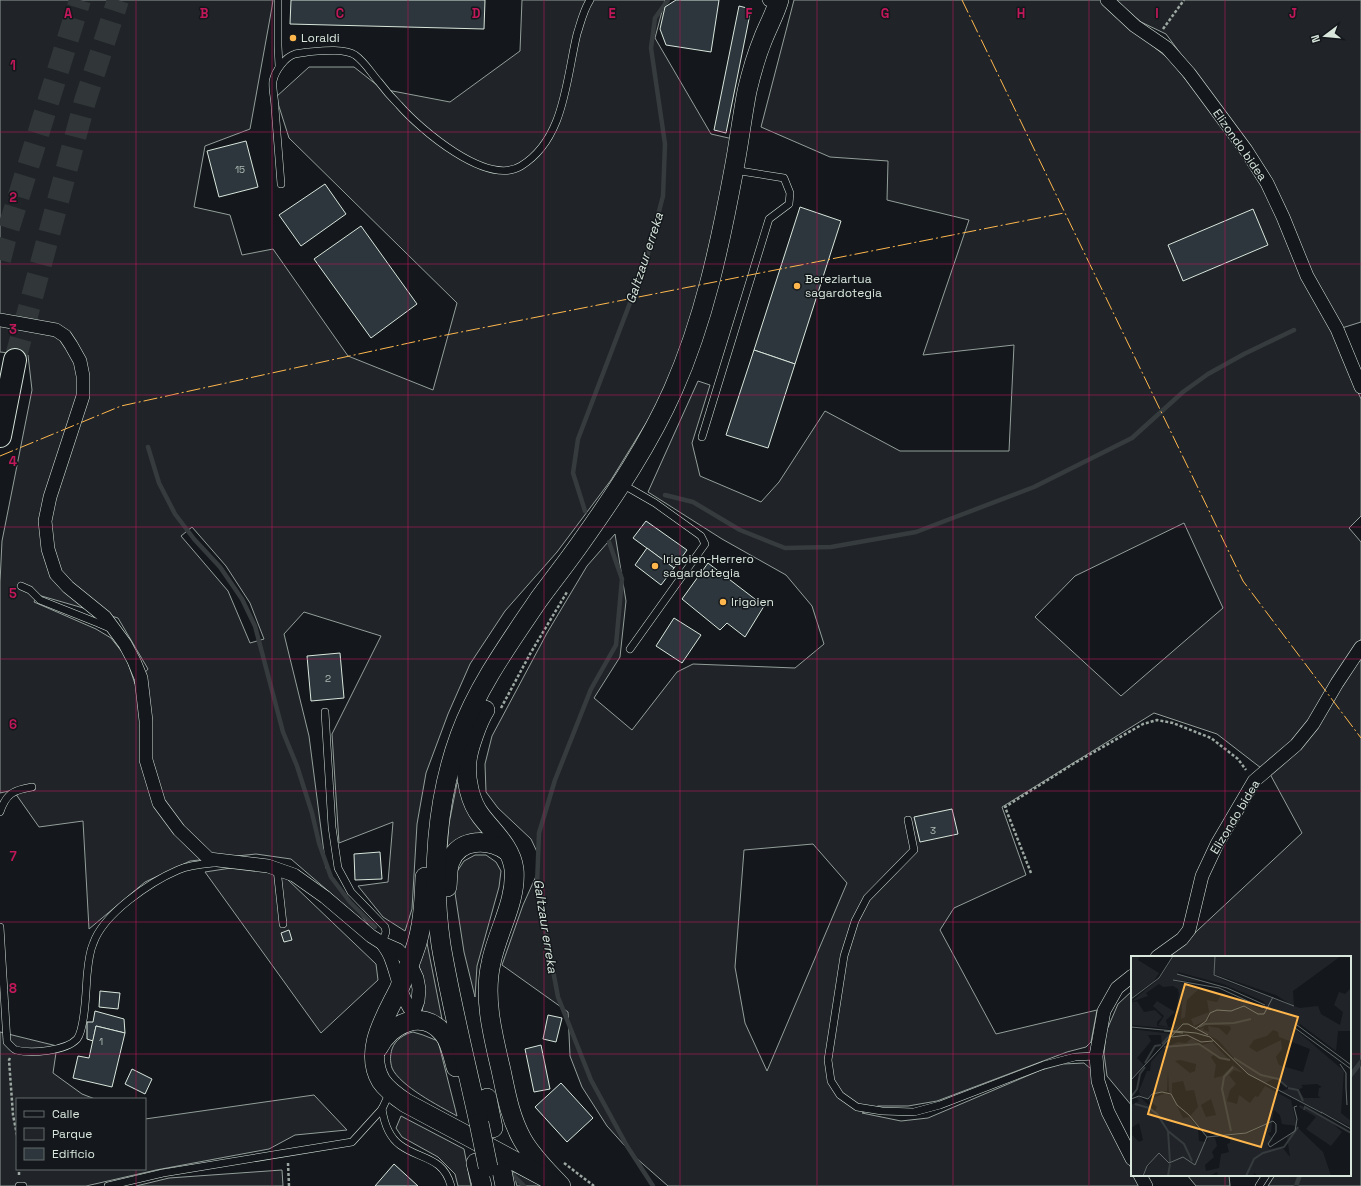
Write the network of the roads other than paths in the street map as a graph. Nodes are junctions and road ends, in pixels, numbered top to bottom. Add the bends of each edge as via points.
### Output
1 (278, 0) edge
2 (590, 0) edge
3 (1107, 0) edge
4 (770, 1) edge
5 (280, 66) junction
6 (734, 170) junction
7 (281, 184) dead end
8 (0, 320) edge
9 (14, 360) tunnel mouth
10 (1361, 387) edge
11 (0, 436) edge
12 (702, 437) dead end
13 (622, 484) junction
14 (21, 586) dead end
15 (528, 615) junction
16 (116, 631) junction
17 (1361, 647) edge
18 (630, 649) dead end
19 (475, 701) junction
20 (325, 712) dead end
21 (32, 787) dead end
22 (0, 812) edge
23 (908, 820) dead end
24 (507, 851) junction
25 (239, 861) junction
26 (277, 869) junction
27 (283, 924) dead end
28 (0, 927) edge
29 (419, 937) junction
30 (386, 945) junction
31 (1158, 956) edge
32 (410, 963) junction
33 (1131, 977) edge
34 (400, 987) junction
35 (414, 1018) junction
36 (375, 1055) junction
37 (1096, 1056) junction
38 (503, 1081) junction
39 (391, 1091) junction
40 (382, 1109) junction
41 (480, 1123) junction
42 (514, 1124) junction
43 (481, 1142) junction
44 (530, 1145) junction
45 (502, 1146) junction
46 (1131, 1157) edge
47 (496, 1172) edge
48 (1141, 1176) edge
49 (1265, 1176) edge
50 (19, 1186) edge
51 (23, 1186) edge
52 (108, 1186) edge
53 (451, 1186) edge
54 (482, 1186) edge
55 (561, 1186) edge
56 (572, 1186) edge
57 (1146, 1186) edge
58 (1259, 1186) edge

1 - 5 lane
2 - 5 lane via 580,23 559,116 537,155 520,168 503,171 484,168 460,157 413,120 364,63 354,55 340,51 294,54
3 - 10 street, Elizondo bidea via 1135,26 1167,48 1189,73 1246,150 1267,183 1307,276 1337,329
4 - 6 street via 774,15 763,40 748,90
5 - 7 lane via 273,82
6 - 12 lane via 784,178 790,193 789,204 769,219
6 - 13 street via 705,304 697,328 659,419
8 - 16 street via 56,330 71,345 80,361 83,396 50,496 45,521 48,549 56,574 105,617
9 - 11 highway
13 - 15 street
13 - 18 lane via 701,536 706,544
14 - 16 lane via 30,590 40,600
15 - 19 street
15 - 24 street via 518,650 482,714 467,761 469,785 476,809 500,838
16 - 25 street via 141,678 146,720 146,760 159,803 179,830 209,859
17 - 31 street, Elizondo bidea via 1313,724 1296,745 1254,781 1217,844 1202,876 1189,930 1182,940
19 - 29 street via 466,708 456,724 439,770 426,835 424,900
19 - 41 street via 460,736 443,798 437,846 437,879 441,943
20 - 30 lane via 332,827 338,868 351,892 385,927
21 - 22 lane via 22,788 10,794
23 - 37 lane via 914,850 867,898 854,921 844,956 828,1060 831,1081 840,1095 857,1107 914,1112 940,1105 1044,1066 1075,1057
24 - 38 street via 512,860 514,879 491,964 489,983 491,1027
24 - 41 street via 500,846 484,842 469,844 462,848 450,861 447,887
25 - 26 street
25 - 28 lane via 201,864 179,870 149,885 104,922 93,944 83,1021 77,1038 64,1048 15,1050 7,1042
26 - 27 lane
26 - 30 street via 294,875
29 - 30 street via 406,944
29 - 32 street
30 - 32 street via 398,950
30 - 34 street
32 - 34 street
32 - 35 street via 419,989
33 - 37 street via 1117,988 1104,1011
34 - 35 street
34 - 36 street via 378,1034
35 - 36 street via 386,1036
35 - 41 street via 437,1027 444,1034
36 - 39 street via 382,1082
37 - 46 street via 1098,1081 1108,1112
38 - 42 street
38 - 44 street
39 - 40 lane
39 - 43 street via 414,1108
40 - 52 lane via 352,1142 162,1173
40 - 53 lane via 392,1137 400,1145 439,1164 449,1178
41 - 47 street, bridge
42 - 44 street
42 - 45 street via 511,1134
43 - 45 street via 495,1147
43 - 47 street
44 - 45 street
44 - 47 street via 527,1156
44 - 55 street via 544,1168
44 - 56 street
47 - 54 street
47 - 55 street
48 - 57 street
49 - 58 lane
50 - 51 lane

